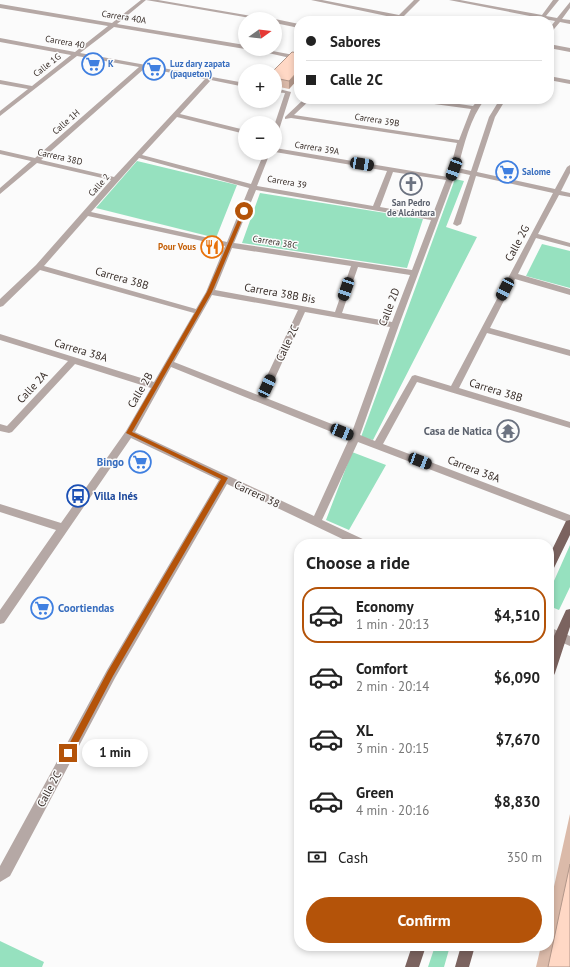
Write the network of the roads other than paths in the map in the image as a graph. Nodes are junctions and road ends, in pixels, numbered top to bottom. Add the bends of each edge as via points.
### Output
1 (144, 0) edge
2 (149, 0) edge
3 (201, 0) edge
4 (314, 0) edge
5 (417, 0) edge
6 (452, 0) edge
7 (556, 0) edge
8 (570, 4) edge
9 (0, 6) edge
10 (191, 7) junction
11 (238, 15) edge
12 (385, 16) edge
13 (401, 16) edge
14 (528, 16) edge
15 (544, 16) edge
16 (554, 20) edge
17 (559, 20) junction
18 (282, 22) edge
19 (570, 22) edge
20 (113, 24) junction
21 (294, 25) edge
22 (554, 26) edge
23 (0, 40) edge
24 (238, 46) edge
25 (554, 47) edge
26 (570, 50) edge
27 (76, 54) junction
28 (282, 55) edge
29 (294, 57) edge
30 (144, 66) junction
31 (210, 78) junction
32 (554, 79) edge
33 (0, 82) edge
34 (570, 82) edge
35 (238, 84) edge
36 (32, 88) junction
37 (282, 91) edge
38 (303, 104) edge
39 (447, 104) edge
40 (478, 104) edge
41 (500, 104) edge
42 (475, 108) junction
43 (0, 114) edge
44 (176, 116) junction
45 (281, 116) edge
46 (290, 116) junction
47 (282, 123) edge
48 (238, 130) edge
49 (461, 142) junction
50 (282, 151) edge
51 (0, 152) edge
52 (138, 156) junction
53 (36, 160) junction
54 (264, 160) edge
55 (570, 167) edge
56 (391, 169) junction
57 (454, 169) junction
58 (474, 173) junction
59 (116, 179) junction
60 (450, 179) junction
61 (253, 187) junction
62 (0, 192) edge
63 (557, 192) junction
64 (570, 195) edge
65 (376, 208) junction
66 (86, 213) junction
67 (435, 219) junction
68 (457, 224) dead end
69 (533, 235) junction
70 (230, 245) junction
71 (570, 245) edge
72 (355, 264) junction
73 (39, 267) junction
74 (414, 273) junction
75 (512, 276) junction
76 (210, 292) junction
77 (570, 292) edge
78 (0, 304) edge
79 (303, 308) junction
80 (198, 312) junction
81 (338, 314) junction
82 (395, 325) junction
83 (484, 329) junction
84 (0, 337) edge
85 (570, 353) edge
86 (73, 361) junction
87 (169, 363) junction
88 (156, 386) junction
89 (453, 390) junction
90 (261, 399) junction
91 (570, 425) edge
92 (4, 428) edge
93 (129, 433) junction
94 (355, 438) junction
95 (377, 445) junction
96 (225, 478) junction
97 (0, 508) edge
98 (570, 519) edge
99 (316, 522) junction
100 (570, 524) edge
101 (63, 528) junction
102 (352, 539) edge
103 (554, 557) edge
104 (570, 614) edge
105 (0, 619) edge
106 (560, 636) edge
107 (554, 656) edge
108 (3, 873) edge
109 (417, 951) edge
110 (467, 951) edge
111 (412, 967) edge
112 (462, 967) edge

1 - 20 street, Calle 1G
2 - 10 street
3 - 10 street
4 - 12 street
5 - 13 street
6 - 14 street
7 - 15 street
8 - 17 street
9 - 20 street, Carrera 40A
10 - 11 street
16 - 17 street
17 - 19 street
17 - 22 street
18 - 21 street
20 - 24 street, Carrera 40A
20 - 27 street, Calle 1G
23 - 27 street, Carrera 40
25 - 26 street
27 - 30 street, Carrera 40
27 - 36 street, Calle 1G
28 - 29 street
30 - 31 street, Carrera 40
30 - 53 street, Calle 1H
31 - 35 street, Carrera 40
31 - 44 street, Calle 2
32 - 34 street
33 - 36 street
36 - 43 street, Calle 1G
37 - 45 street via 288,92
38 - 46 street
39 - 42 street
40 - 42 street, Calle 2D
41 - 58 street via 492,118
42 - 49 street, Calle 2D
44 - 48 street
44 - 52 street, Calle 2
46 - 47 street
46 - 49 street, Carrera 39B
49 - 57 street, Calle 2D
50 - 56 street, Carrera 39A
51 - 53 street, Carrera 38D
52 - 59 street, Calle 2
52 - 61 street, Carrera 39
53 - 59 street, Carrera 38D
53 - 62 street, Calle 1H
54 - 61 street, Calle 2B
55 - 63 street, Calle 2G
56 - 60 street, Carrera 39A
56 - 65 street
57 - 58 street
57 - 60 street, Calle 2D
58 - 63 street
58 - 68 street
59 - 66 street, Calle 2
60 - 67 street, Calle 2D
61 - 65 street, Carrera 39
61 - 70 street, Calle 2B
63 - 64 street
63 - 69 street, Calle 2G
65 - 67 street, Carrera 39
66 - 70 street, Carrera 38C
66 - 73 street, Calle 2
67 - 74 street, Calle 2D
69 - 71 street
69 - 75 street, Calle 2G
70 - 72 street, Carrera 38C
70 - 76 street, Calle 2B
72 - 74 street, Carrera 38C
72 - 81 street
73 - 78 street, Calle 2
73 - 80 street, Carrera 38B
74 - 82 street, Calle 2D
75 - 77 street
75 - 83 street, Calle 2G
76 - 79 street, Carrera 38B Bis
76 - 80 street, Calle 2B
79 - 81 street, Carrera 38B Bis
79 - 90 street, Calle 2C
80 - 87 street, Calle 2B
81 - 82 street, Carrera 38B Bis
82 - 94 street, Calle 2D
83 - 85 street
83 - 89 street, Calle 2G
84 - 86 street, Carrera 38A
86 - 88 street, Carrera 38A
86 - 92 street, Calle 2A
87 - 88 street, Calle 2B
87 - 90 street, Carrera 38A
88 - 93 street, Calle 2B
89 - 91 street, Carrera 38B
89 - 95 street, Carrera 38B via 415,378
90 - 94 street, Carrera 38A
93 - 96 street, Carrera 38
93 - 101 street, Calle 2B
94 - 95 street, Carrera 38A
94 - 99 street, Calle 2D
95 - 98 street, Carrera 38A
96 - 99 street, Carrera 38
96 - 108 street, Calle 2C via 111,674
97 - 101 street
99 - 102 street, Carrera 38
100 - 103 main road
101 - 105 street, Calle 2B
104 - 106 main road
106 - 107 main road
109 - 111 main road
110 - 112 main road

